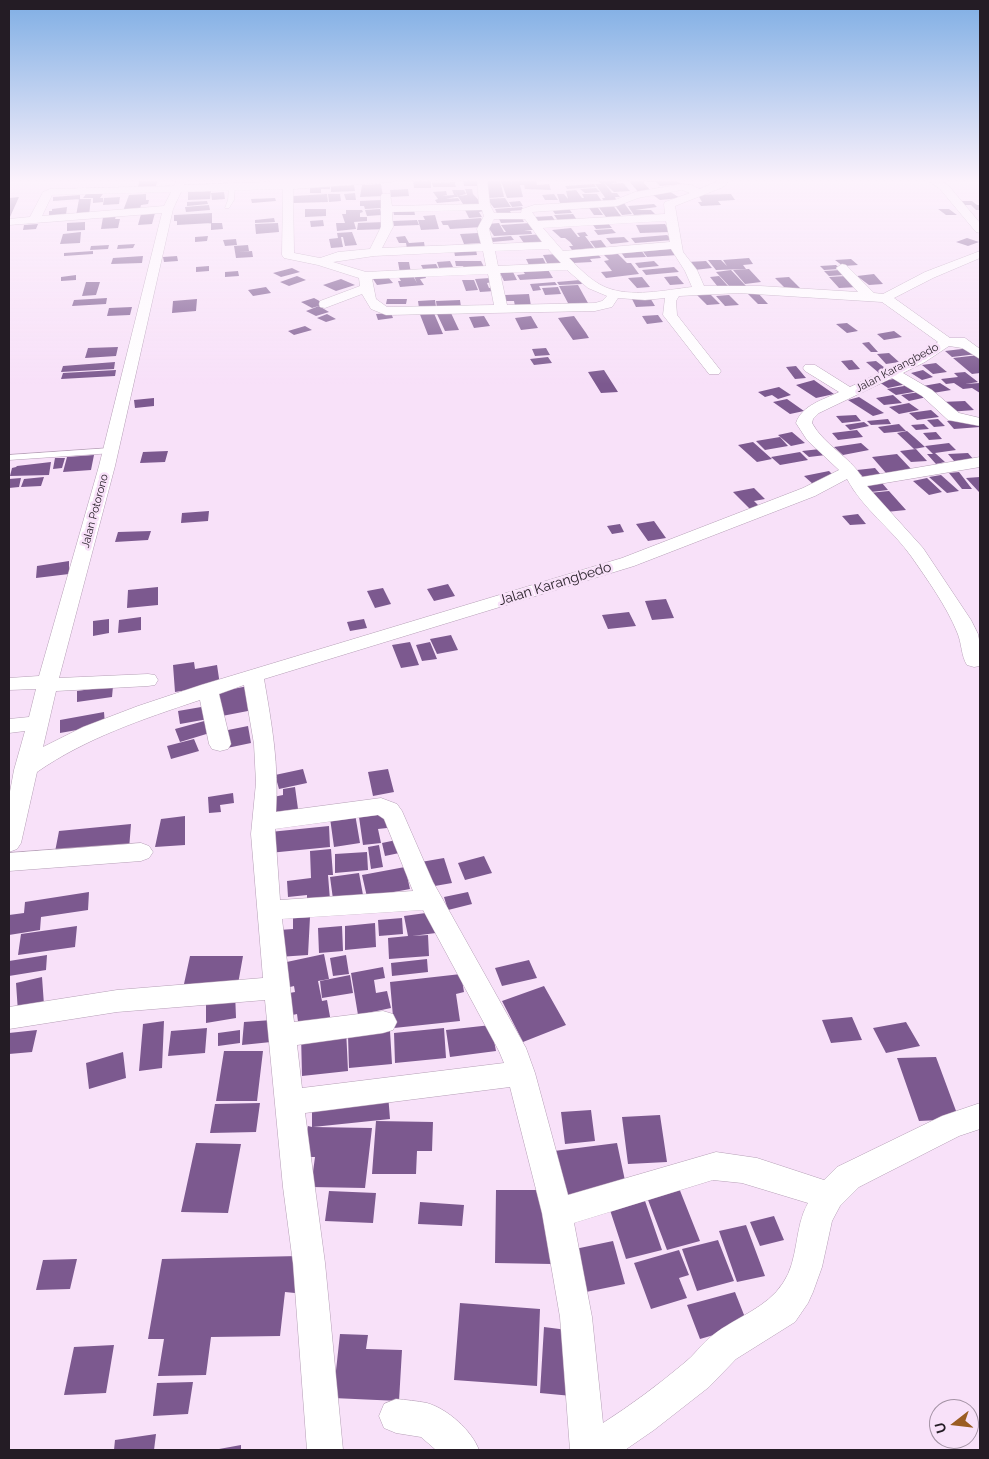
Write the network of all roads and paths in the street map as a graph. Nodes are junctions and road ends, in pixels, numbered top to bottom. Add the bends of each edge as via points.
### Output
1 (159, 247) edge
2 (288, 247) edge
3 (377, 247) edge
4 (519, 247) edge
5 (554, 247) edge
6 (652, 247) edge
7 (676, 247) edge
8 (489, 249) junction
9 (374, 252) junction
10 (980, 254) edge
11 (561, 255) junction
12 (321, 262) junction
13 (570, 266) junction
14 (842, 268) dead end
15 (491, 270) junction
16 (366, 282) junction
17 (700, 290) junction
18 (616, 293) junction
19 (674, 294) junction
20 (870, 297) junction
21 (885, 298) junction
22 (325, 304) dead end
23 (501, 309) junction
24 (980, 339) edge
25 (947, 342) junction
26 (980, 355) edge
27 (810, 368) dead end
28 (714, 371) dead end
29 (893, 372) junction
30 (850, 393) junction
31 (980, 422) edge
32 (110, 451) junction
33 (9, 458) edge
34 (980, 462) edge
35 (854, 477) junction
36 (974, 661) dead end
37 (253, 676) junction
38 (148, 680) dead end
39 (9, 684) edge
40 (47, 684) junction
41 (208, 690) junction
42 (37, 723) junction
43 (9, 726) edge
44 (220, 744) dead end
45 (25, 770) junction
46 (264, 822) junction
47 (9, 843) edge
48 (141, 852) dead end
49 (9, 862) edge
50 (430, 900) junction
51 (269, 910) junction
52 (276, 988) junction
53 (9, 1018) edge
54 (383, 1022) dead end
55 (282, 1035) junction
56 (521, 1074) junction
57 (290, 1102) junction
58 (980, 1116) edge
59 (829, 1196) junction
60 (557, 1213) junction
61 (396, 1416) dead end
62 (325, 1450) edge
63 (460, 1450) edge
64 (588, 1450) edge
65 (594, 1450) edge

1 - 32 street, Jalan Potorono
2 - 12 street via 288,255
3 - 9 street
4 - 8 street
5 - 11 street
6 - 11 street
7 - 17 street
8 - 9 street
8 - 15 street
9 - 12 street via 338,256
10 - 21 street
11 - 13 street
12 - 16 street
13 - 15 street
13 - 18 street via 601,290
14 - 20 street
15 - 16 street
15 - 23 street
16 - 22 street
16 - 23 street via 373,306 386,311
17 - 19 street
17 - 20 street
18 - 19 street
18 - 23 street via 607,304 596,307
19 - 28 street via 670,301 670,314
20 - 21 street
21 - 25 street
24 - 25 street
25 - 26 street via 966,345
25 - 29 street, Jalan Karangbedo
27 - 30 street
29 - 30 street, Jalan Karangbedo
29 - 31 street via 928,394 950,416
30 - 35 street, Jalan Karangbedo via 814,410 804,423 812,437
32 - 33 lane
32 - 40 street, Jalan Potorono
34 - 35 street
35 - 36 street, Jalan Karangbedo via 870,500 917,552 951,604 968,634
35 - 37 street, Jalan Karangbedo via 628,562
37 - 41 street, Jalan Karangbedo
37 - 46 street via 265,744
38 - 40 street
39 - 40 street
40 - 42 street, Jalan Potorono
41 - 44 street
41 - 45 street, Jalan Karangbedo via 91,732 54,750
42 - 43 street
42 - 45 street, Jalan Potorono
45 - 47 street, Jalan Potorono
46 - 50 street via 381,806 394,816
46 - 51 street
48 - 49 street
50 - 51 street
50 - 56 street via 512,1048
51 - 52 street
52 - 53 street via 117,1002
52 - 55 street
54 - 55 street
55 - 57 street
56 - 57 street
56 - 60 street
57 - 62 street
58 - 59 street via 952,1125 848,1178
59 - 60 street via 766,1176 714,1166
59 - 65 street via 817,1217 797,1292 783,1310 724,1347 697,1376
60 - 64 street via 576,1317
61 - 63 street via 428,1421

